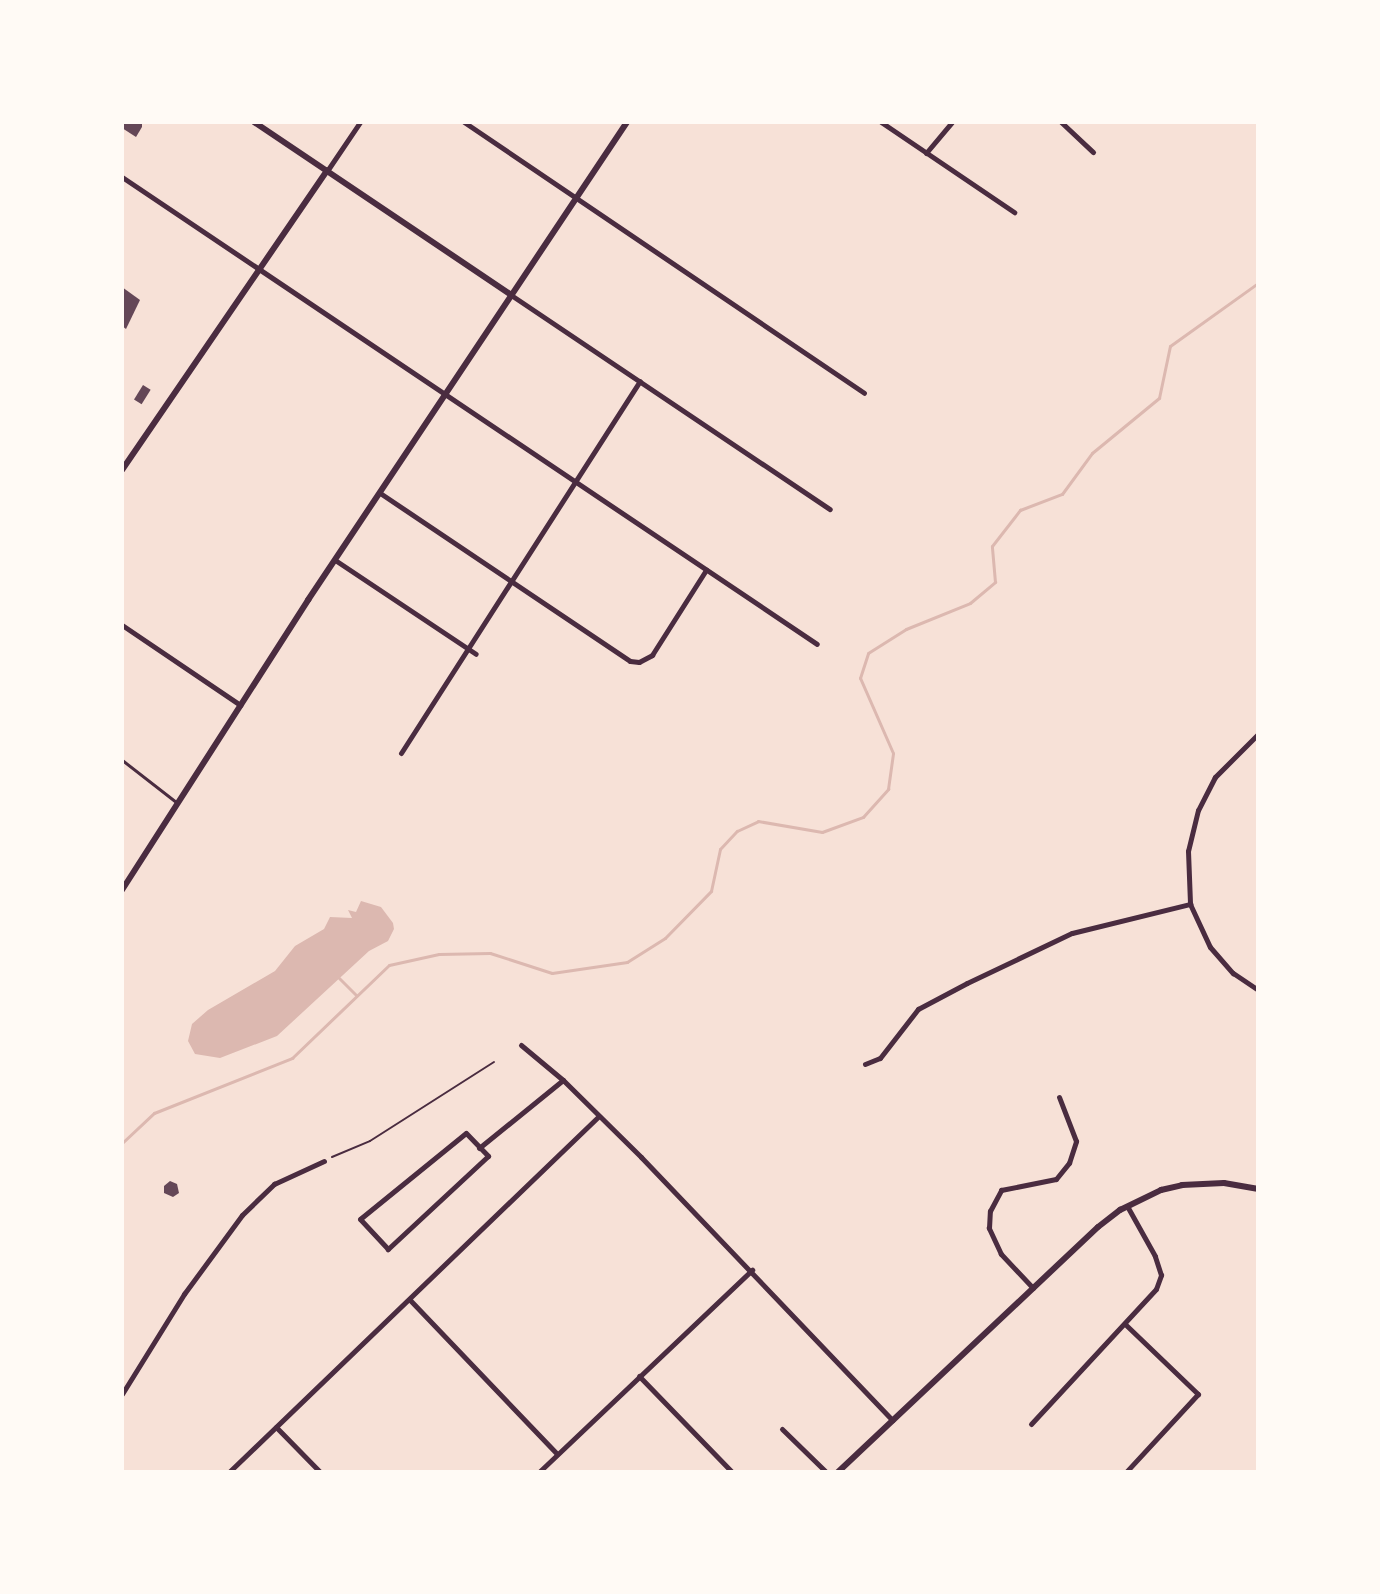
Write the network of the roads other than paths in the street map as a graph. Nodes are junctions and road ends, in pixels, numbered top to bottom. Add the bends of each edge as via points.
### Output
1 (254, 122) edge
2 (360, 122) edge
3 (464, 122) edge
4 (627, 122) edge
5 (881, 122) edge
6 (952, 122) edge
7 (1061, 122) edge
8 (1093, 152) dead end
9 (926, 153) junction
10 (327, 171) junction
11 (122, 177) edge
12 (576, 198) junction
13 (1014, 212) dead end
14 (260, 270) junction
15 (511, 295) junction
16 (640, 381) junction
17 (864, 393) dead end
18 (445, 394) junction
19 (123, 469) edge
20 (574, 481) junction
21 (380, 493) junction
22 (830, 509) dead end
23 (335, 560) junction
24 (706, 570) junction
25 (511, 580) junction
26 (122, 625) edge
27 (817, 644) dead end
28 (468, 648) junction
29 (476, 654) dead end
30 (240, 705) junction
31 (1258, 734) edge
32 (401, 753) dead end
33 (122, 760) edge
34 (178, 804) junction
35 (122, 890) edge
36 (1190, 904) junction
37 (1258, 990) edge
38 (521, 1045) dead end
39 (865, 1064) dead end
40 (563, 1080) junction
41 (1059, 1097) dead end
42 (599, 1116) junction
43 (479, 1148) junction
44 (324, 1161) road end
45 (1258, 1189) edge
46 (1127, 1206) junction
47 (752, 1270) junction
48 (1033, 1288) junction
49 (410, 1300) junction
50 (1126, 1325) junction
51 (639, 1376) junction
52 (122, 1394) edge
53 (892, 1420) junction
54 (1031, 1424) dead end
55 (276, 1427) junction
56 (782, 1429) dead end
57 (557, 1454) junction
58 (229, 1472) edge
59 (320, 1472) edge
60 (540, 1472) edge
61 (732, 1472) edge
62 (826, 1472) edge
63 (838, 1472) edge
64 (1126, 1472) edge

1 - 10 street
2 - 10 street
3 - 12 street
4 - 12 street
5 - 9 street
6 - 9 street
7 - 8 street
9 - 13 street
10 - 14 street
10 - 15 street
11 - 14 street
12 - 15 street
12 - 17 street
14 - 18 street
14 - 19 street
15 - 16 street
15 - 18 street
16 - 20 street
16 - 22 street
18 - 20 street
18 - 21 street
20 - 24 street
20 - 25 street
21 - 23 street
21 - 25 street
23 - 28 street
23 - 30 street
24 - 25 street via 652,655 639,662 622,657
24 - 27 street
25 - 28 street
26 - 30 street
28 - 29 street
28 - 32 street
30 - 34 street
31 - 36 street via 1215,777 1198,810 1188,851
33 - 34 lane
34 - 35 street
36 - 37 street via 1210,947 1233,973
36 - 39 street via 1072,933 967,983 918,1009 880,1058
38 - 40 street
40 - 42 street
40 - 43 street
41 - 48 street via 1076,1141 1069,1163 1056,1179 1001,1190 990,1211 989,1228 1001,1254
42 - 47 street
42 - 49 street
43 - 43 street via 488,1156 388,1249 360,1219 466,1133
44 - 52 street via 274,1184 242,1215 184,1294
45 - 46 street via 1224,1183 1182,1185
46 - 48 street
46 - 50 street via 1161,1275
47 - 51 street
47 - 53 street
48 - 53 street
49 - 55 street
49 - 57 street
50 - 54 street
50 - 64 street via 1198,1394
51 - 57 street
51 - 61 street
53 - 63 street
55 - 58 street
55 - 59 street
56 - 62 street
57 - 60 street

